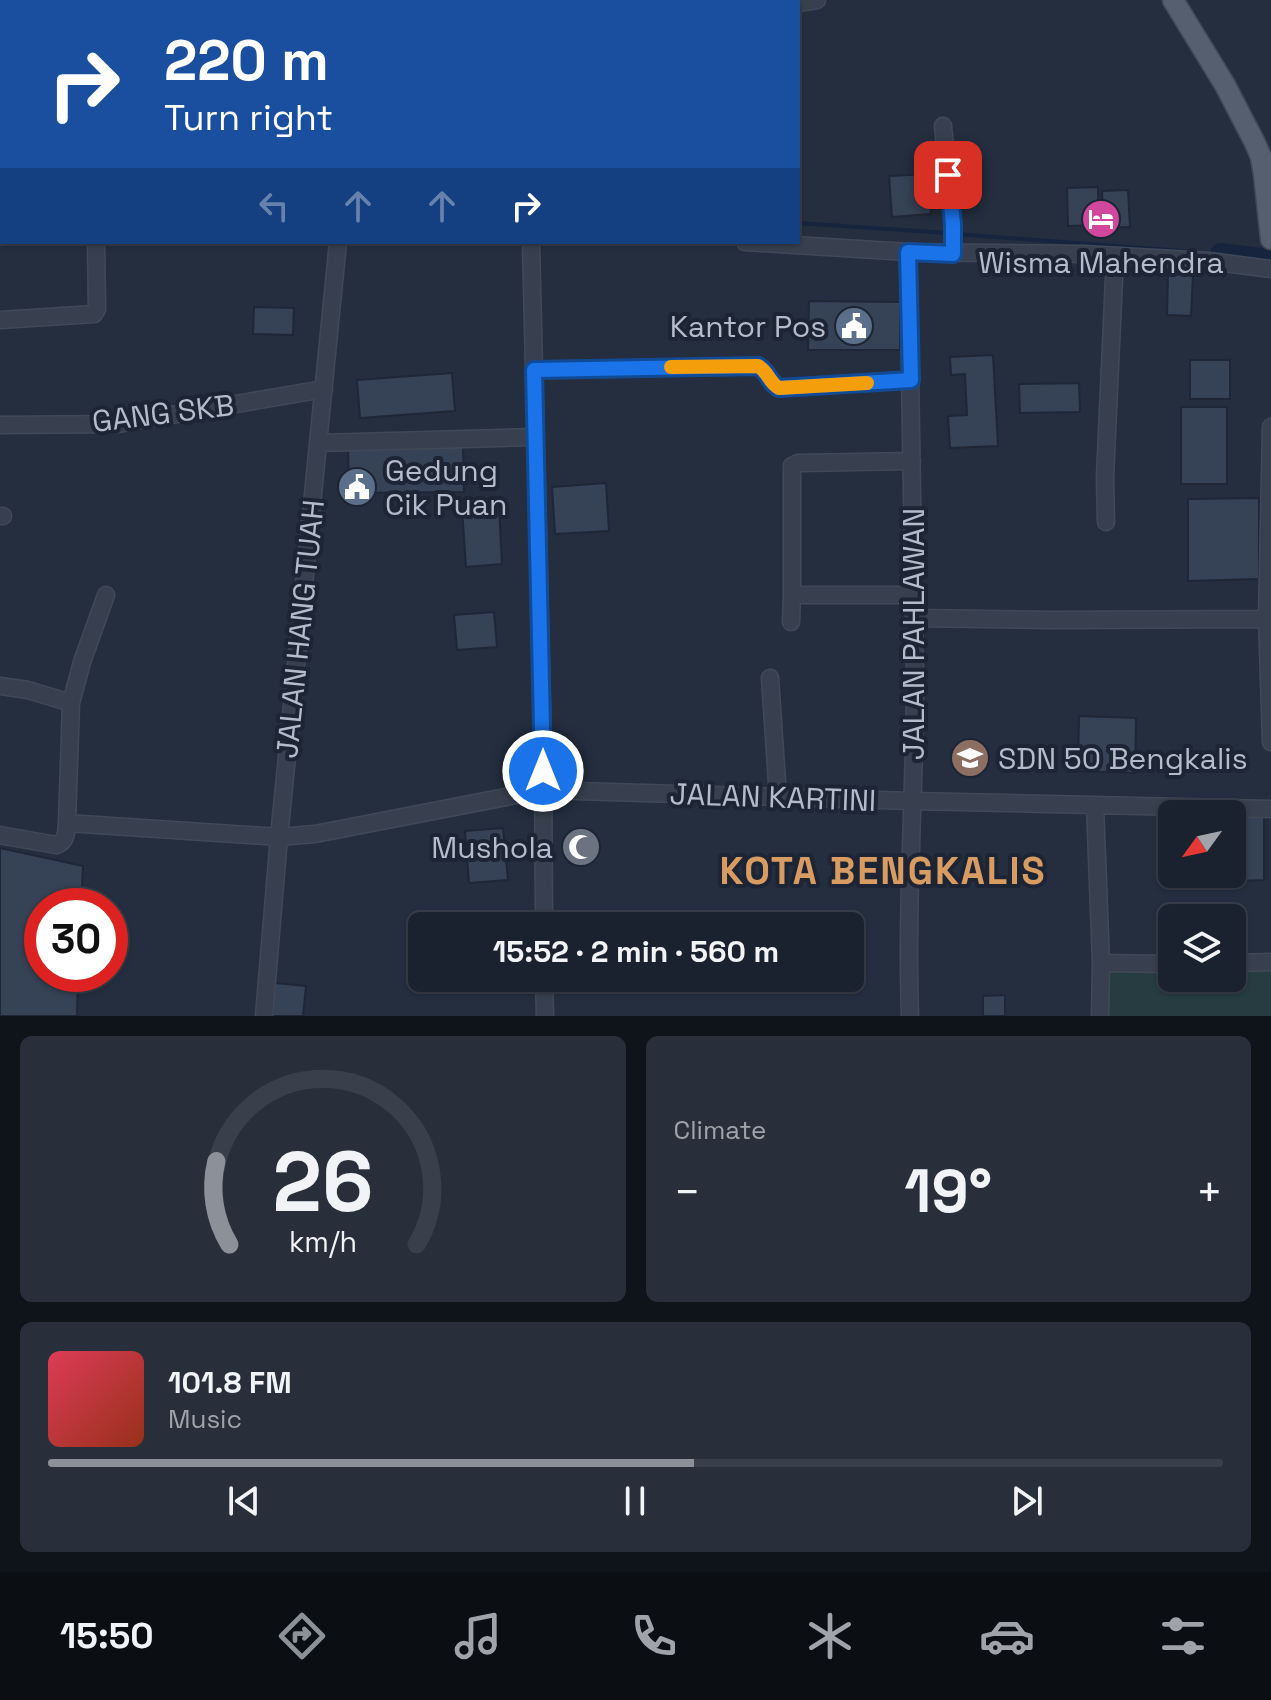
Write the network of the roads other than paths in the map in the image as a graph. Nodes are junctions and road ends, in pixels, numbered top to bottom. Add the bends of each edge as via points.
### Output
1 (1173, 0) edge
2 (943, 126) dead end
3 (1271, 239) edge
4 (96, 244) edge
5 (338, 244) edge
6 (531, 244) edge
7 (778, 244) edge
8 (954, 249) junction
9 (908, 252) junction
10 (1115, 256) junction
11 (1271, 269) edge
12 (0, 320) edge
13 (534, 370) junction
14 (911, 380) junction
15 (324, 389) junction
16 (0, 425) edge
17 (1271, 427) edge
18 (535, 437) junction
19 (319, 443) junction
20 (912, 461) junction
21 (1106, 522) dead end
22 (106, 595) dead end
23 (792, 595) junction
24 (914, 595) junction
25 (915, 618) junction
26 (1267, 619) junction
27 (791, 622) dead end
28 (770, 678) dead end
29 (0, 686) edge
30 (71, 703) junction
31 (1271, 742) edge
32 (542, 790) junction
33 (778, 797) junction
34 (912, 801) junction
35 (1095, 805) junction
36 (1271, 809) edge
37 (67, 823) junction
38 (0, 835) edge
39 (279, 837) junction
40 (544, 912) edge
41 (1271, 962) edge
42 (1101, 963) junction
43 (1246, 963) edge
44 (1158, 964) edge
45 (544, 992) edge
46 (264, 1016) edge
47 (545, 1016) edge
48 (910, 1016) edge
49 (1100, 1016) edge

1 - 3 main road via 1261,157
2 - 8 street
4 - 12 street via 94,314
5 - 15 street, JALAN HANG TUAH
6 - 13 street
7 - 9 street
8 - 9 street
8 - 10 street
9 - 14 street, JALAN PAHLAWAN
10 - 11 street
10 - 21 street
13 - 14 street via 758,366 779,388
13 - 18 street
14 - 20 street, JALAN PAHLAWAN
15 - 16 street, GANG SKB via 118,424
15 - 19 street, JALAN HANG TUAH
17 - 26 street
18 - 19 street
18 - 32 street
19 - 39 street, JALAN HANG TUAH
20 - 23 street via 792,466
20 - 24 street, JALAN PAHLAWAN
22 - 30 street
23 - 24 street
23 - 27 street
24 - 25 street, JALAN PAHLAWAN
25 - 26 street
25 - 34 street, JALAN PAHLAWAN
26 - 31 street
28 - 33 street
29 - 30 street
30 - 37 street
32 - 33 street, JALAN KARTINI
32 - 39 street, JALAN KARTINI
32 - 40 street
33 - 34 street, JALAN KARTINI
34 - 35 street, JALAN KARTINI
34 - 48 street, JALAN PAHLAWAN
35 - 36 street, JALAN KARTINI
35 - 42 street
37 - 38 street via 65,838 56,845
37 - 39 street, JALAN KARTINI
39 - 46 street, JALAN HANG TUAH
41 - 43 street
42 - 44 street
42 - 49 street
45 - 47 street

